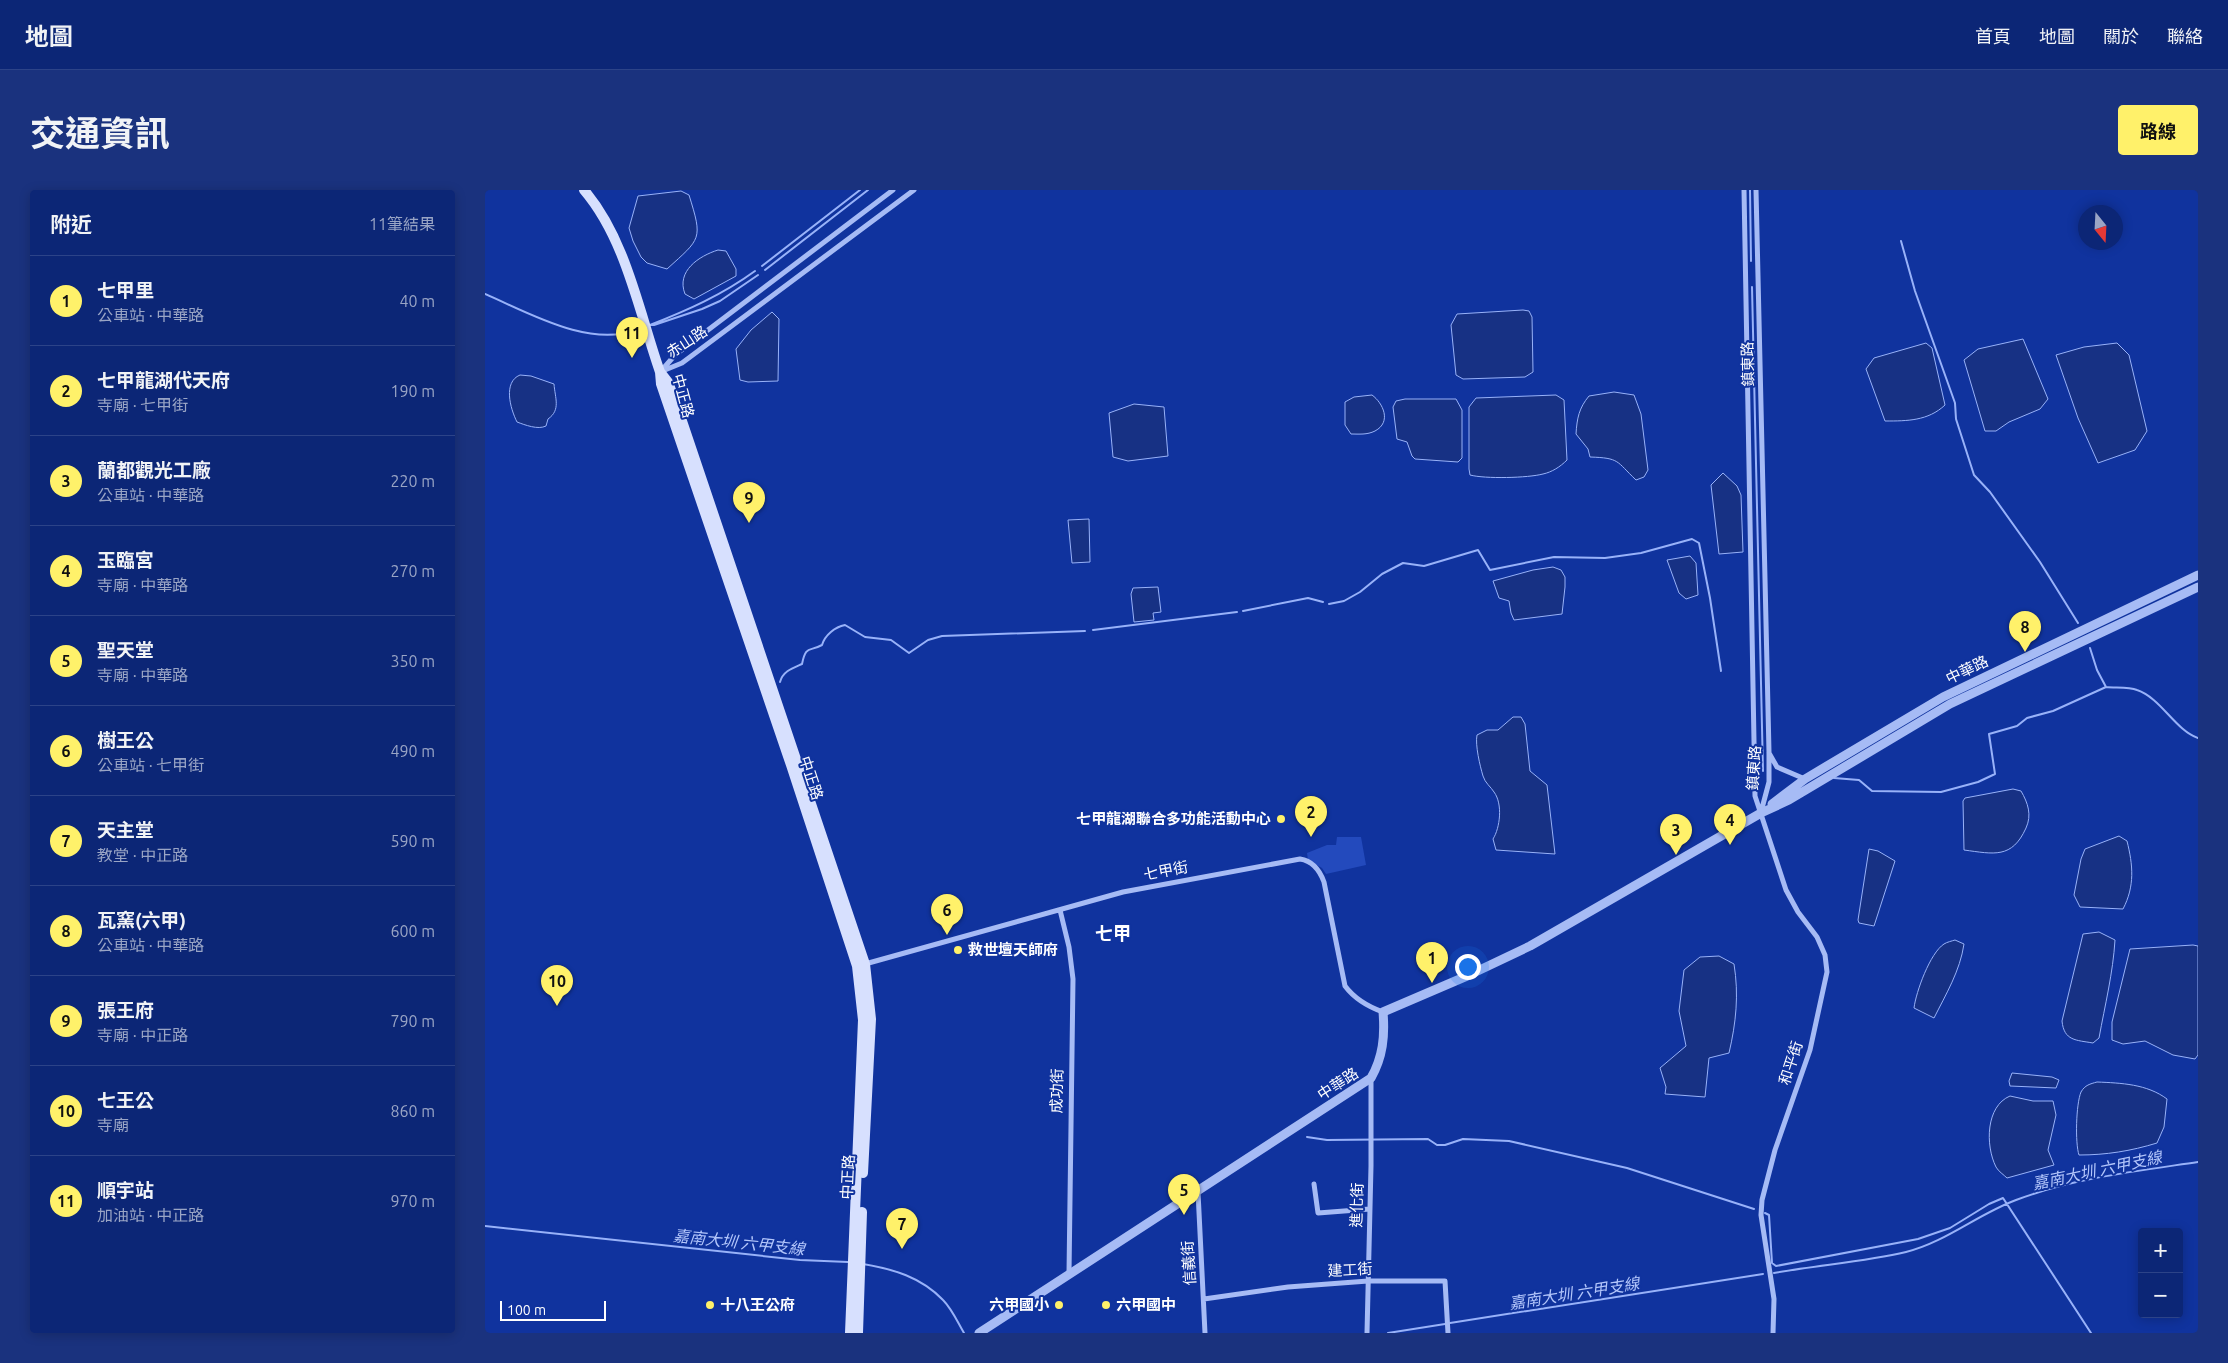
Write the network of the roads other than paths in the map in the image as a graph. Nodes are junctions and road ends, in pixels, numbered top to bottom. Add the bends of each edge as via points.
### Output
1 (584, 190) edge
2 (893, 190) edge
3 (914, 190) edge
4 (1744, 190) edge
5 (1756, 190) edge
6 (661, 372) junction
7 (2198, 575) edge
8 (2198, 587) edge
9 (1769, 752) junction
10 (1805, 779) junction
11 (1761, 813) junction
12 (1060, 910) junction
13 (861, 965) junction
14 (1383, 1012) junction
15 (1371, 1078) junction
16 (1313, 1184) dead end
17 (1198, 1192) junction
18 (1370, 1209) junction
19 (1069, 1274) junction
20 (1368, 1281) junction
21 (1204, 1299) junction
22 (1448, 1330) edge
23 (850, 1333) edge
24 (859, 1333) edge
25 (979, 1333) edge
26 (1205, 1333) edge
27 (1367, 1333) edge
28 (1773, 1333) edge

1 - 6 main road, 中正路 via 606,220 619,247
2 - 6 street, 赤山路 via 675,356
3 - 6 street, 赤山路 via 682,363
4 - 11 street, 鎮東路 via 1754,773 1755,796
5 - 9 street, 鎮東路
6 - 13 main road, 中正路 via 661,384
7 - 10 street, 中華路 via 1943,696
8 - 11 street, 中華路 via 1950,704 1789,800
9 - 10 street via 1777,767
9 - 11 street, 鎮東路 via 1769,782
10 - 11 street, 中華路
11 - 14 street, 中華路 via 1530,946
11 - 28 street, 和平街 via 1785,890 1817,937 1825,955 1827,972 1809,1050 1775,1150 1762,1200 1761,1215 1774,1299
12 - 13 street, 七甲街
12 - 14 street, 七甲街 via 1147,887 1260,865 1308,860 1321,873 1324,882 1345,986 1373,1009
12 - 19 street, 成功街 via 1073,979
13 - 23 main road, 中正路 via 863,1020
13 - 24 main road, 中正路 via 871,1019
14 - 15 street, 中華路 via 1381,1054
15 - 17 street, 中華路
15 - 18 street, 進化街
16 - 18 street via 1318,1213
17 - 19 street, 中華路
17 - 21 street, 信義街
18 - 20 street, 進化街
19 - 25 street, 中華路
20 - 21 street, 建工街 via 1288,1286
20 - 22 street, 建工街 via 1445,1281
20 - 27 street, 進化街
21 - 26 street, 信義街

